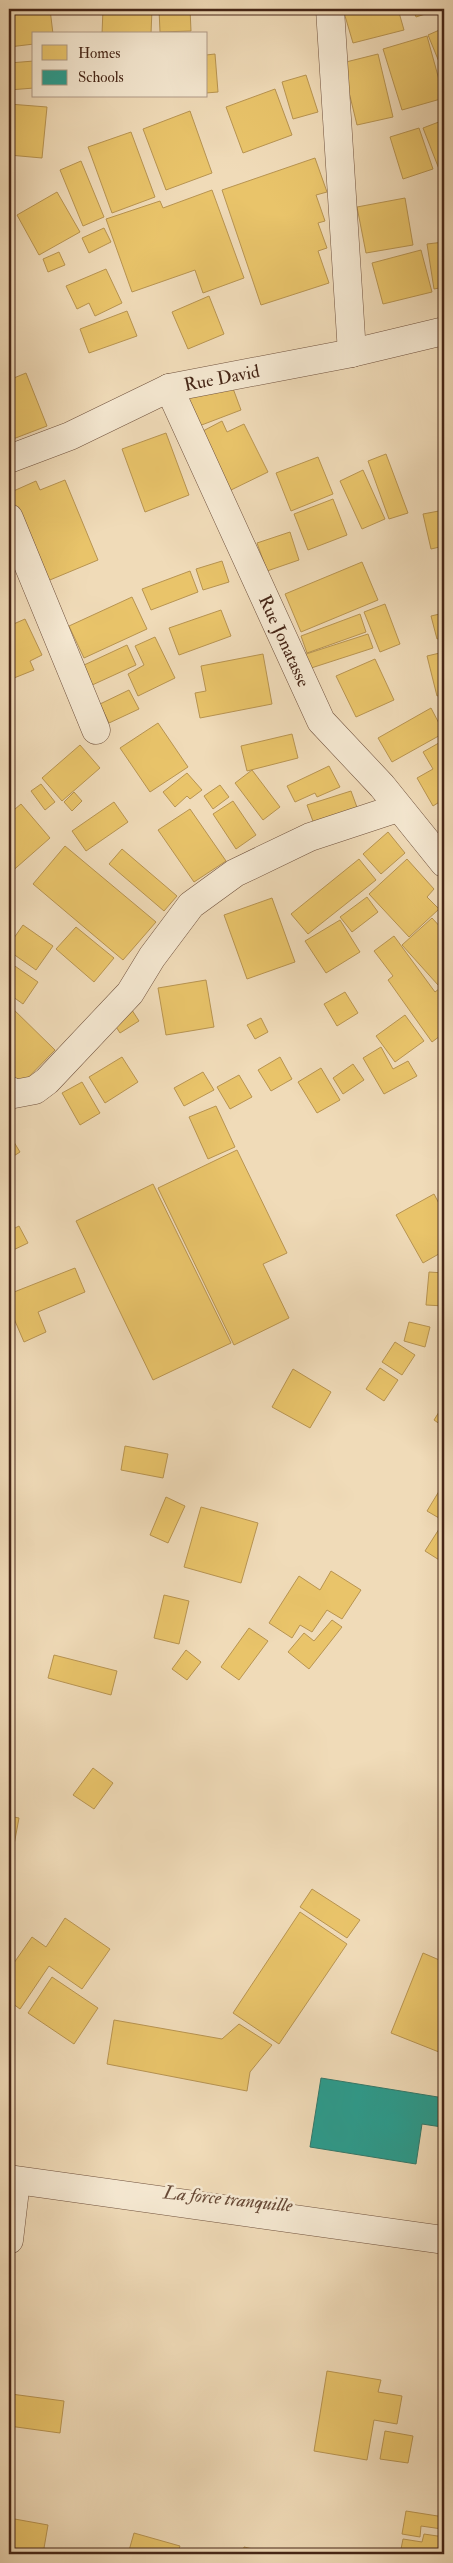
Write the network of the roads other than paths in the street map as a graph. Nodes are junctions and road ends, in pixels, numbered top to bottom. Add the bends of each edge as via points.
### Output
1 (330, 9) edge
2 (444, 331) edge
3 (352, 353) junction
4 (169, 388) junction
5 (9, 459) edge
6 (9, 518) edge
7 (96, 730) dead end
8 (398, 808) junction
9 (444, 863) edge
10 (9, 1090) edge
11 (12, 2180) edge
12 (9, 2240) edge
13 (444, 2240) edge

1 - 3 street
2 - 3 street, Rue David
3 - 4 street, Rue David
4 - 5 street, Rue David via 70,436
4 - 8 street, Rue Jonatasse via 321,721 382,786
6 - 7 street
8 - 9 street, Rue Jonatasse
8 - 10 street via 310,837 235,872 191,906 152,957 130,993 46,1081 35,1090 14,1094
11 - 12 street
11 - 13 street

